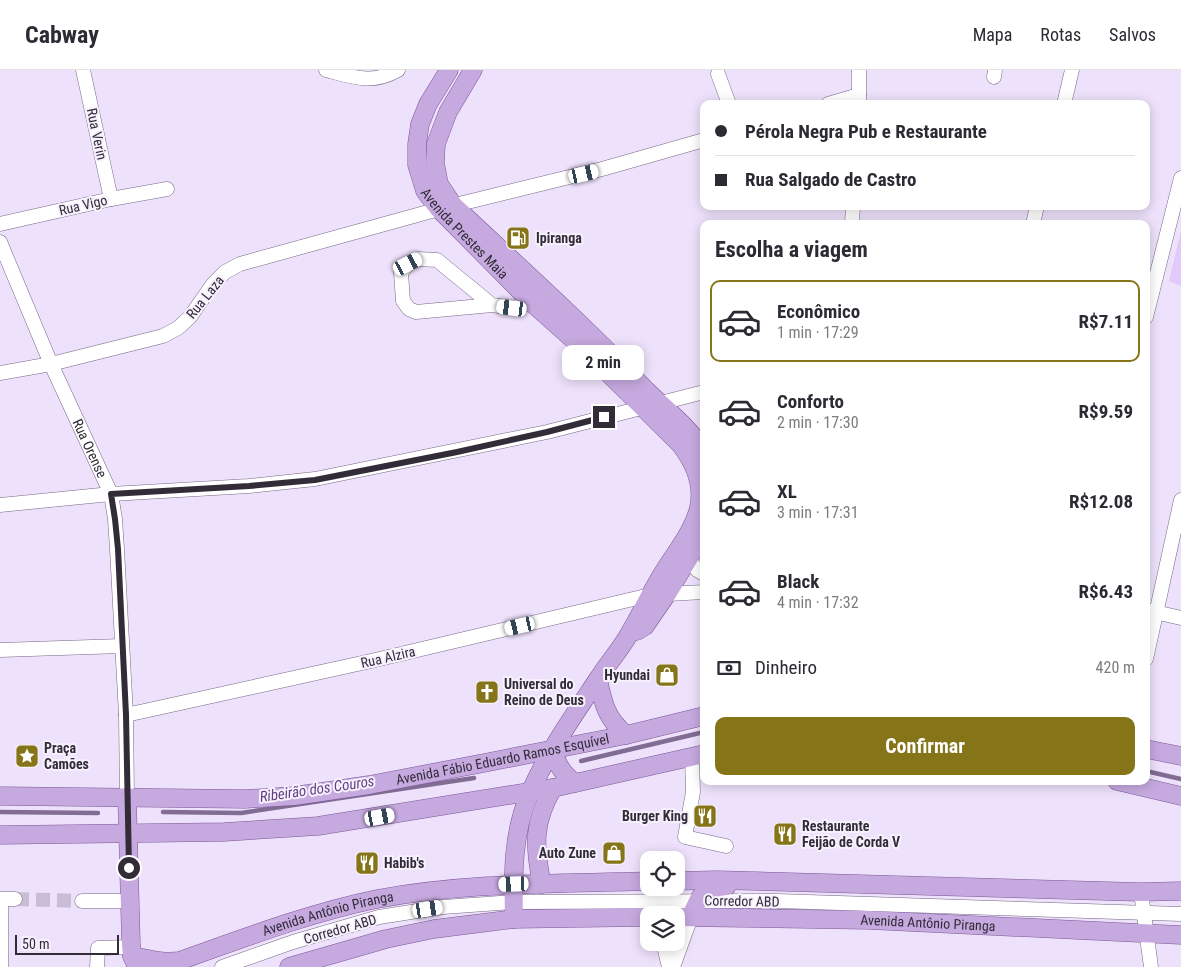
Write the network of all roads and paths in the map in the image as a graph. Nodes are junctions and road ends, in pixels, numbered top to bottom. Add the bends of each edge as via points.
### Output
1 (83, 70) edge
2 (326, 70) edge
3 (398, 70) edge
4 (449, 70) edge
5 (473, 70) edge
6 (859, 70) edge
7 (1072, 70) edge
8 (718, 74) dead end
9 (859, 99) edge
10 (728, 100) edge
11 (1065, 100) edge
12 (700, 141) edge
13 (1181, 178) edge
14 (167, 189) dead end
15 (111, 199) junction
16 (446, 207) junction
17 (0, 224) edge
18 (0, 242) edge
19 (538, 297) junction
20 (1150, 301) edge
21 (492, 305) junction
22 (51, 364) junction
23 (0, 373) edge
24 (700, 393) edge
25 (651, 405) junction
26 (700, 446) edge
27 (700, 481) edge
28 (111, 494) junction
29 (700, 499) edge
30 (1181, 500) edge
31 (0, 505) edge
32 (700, 539) edge
33 (688, 558) junction
34 (700, 572) edge
35 (661, 575) junction
36 (700, 592) edge
37 (667, 594) junction
38 (650, 595) junction
39 (1151, 611) edge
40 (1181, 618) edge
41 (628, 637) junction
42 (122, 646) junction
43 (0, 650) edge
44 (598, 679) junction
45 (126, 715) junction
46 (700, 717) edge
47 (626, 735) junction
48 (554, 749) junction
49 (1150, 750) edge
50 (698, 755) edge
51 (1181, 756) edge
52 (575, 783) junction
53 (1134, 785) edge
54 (553, 788) junction
55 (530, 792) junction
56 (0, 796) edge
57 (1181, 796) edge
58 (127, 797) junction
59 (128, 834) junction
60 (0, 835) edge
61 (726, 846) dead end
62 (640, 881) edge
63 (685, 881) edge
64 (772, 881) junction
65 (542, 884) junction
66 (1181, 891) edge
67 (1141, 892) junction
68 (15, 900) tunnel mouth
69 (82, 901) tunnel mouth
70 (130, 901) junction
71 (514, 902) junction
72 (688, 911) edge
73 (1145, 913) junction
74 (1181, 914) edge
75 (640, 919) edge
76 (1147, 933) junction
77 (1181, 935) edge
78 (665, 951) edge
79 (134, 956) edge
80 (1, 967) edge
81 (97, 967) edge
82 (222, 967) edge
83 (289, 967) edge
84 (669, 967) edge
85 (673, 967) edge
86 (1152, 967) edge

1 - 15 street, Rua Verin
2 - 3 street via 362,79 376,79
4 - 16 main road, Avenida Prestes Maia via 428,104 417,144 417,165 425,191
5 - 16 main road, Avenida Prestes Maia via 448,112 436,144 435,163
6 - 9 street
7 - 11 street
8 - 10 street
12 - 16 street, Rua Laza
13 - 20 street
14 - 15 street, Rua Vigo
15 - 17 street, Rua Vigo
16 - 19 main road, Avenida Prestes Maia
16 - 22 street, Rua Laza via 240,264 213,284 190,317 163,336
18 - 22 street, Rua Orense
19 - 21 street via 512,308
19 - 25 main road, Avenida Prestes Maia via 616,359
21 - 21 street via 437,260 418,259 401,273 403,301 416,312
22 - 23 street, Rua Laza
22 - 28 street, Rua Orense
24 - 25 street
25 - 26 main road, Avenida Prestes Maia via 680,422
25 - 27 main road, Avenida Prestes Maia via 690,456
25 - 28 street via 538,434 315,480
28 - 31 street
28 - 42 street, Rua Orense via 118,549
29 - 35 main road, Avenida Prestes Maia via 689,532
30 - 39 street
32 - 33 main road, Avenida Prestes Maia
33 - 34 street
33 - 37 main road, Avenida Prestes Maia
35 - 37 main road via 662,588
35 - 38 main road, Avenida Prestes Maia
36 - 37 street
37 - 41 main road, Avenida Prestes Maia via 646,626
38 - 41 main road, Avenida Prestes Maia
38 - 45 street, Rua Alzira
39 - 40 street
41 - 44 main road, Avenida Prestes Maia
42 - 43 street
42 - 45 street, Rua Orense
44 - 47 main road via 604,707 611,721
44 - 48 main road, Avenida Prestes Maia
45 - 58 street, Rua Orense
46 - 47 main road, Avenida Fábio Eduardo Ramos Esquível
47 - 48 main road, Avenida Fábio Eduardo Ramos Esquível
48 - 52 main road via 560,769
48 - 55 main road, Avenida Prestes Maia
48 - 58 main road, Avenida Fábio Eduardo Ramos Esquível via 294,796 245,799
49 - 51 main road
50 - 52 main road
50 - 61 street via 685,837
52 - 54 main road
53 - 57 main road
54 - 55 main road
54 - 65 main road via 544,803 536,834
55 - 59 main road via 318,826
55 - 71 main road, Avenida Prestes Maia via 518,830
56 - 58 main road, Avenida Fábio Eduardo Ramos Esquível
58 - 59 main road, Rua Orense
59 - 60 main road
59 - 70 main road, Rua Orense
62 - 65 main road, Avenida Antônio Piranga
63 - 64 main road
64 - 67 main road
64 - 72 main road via 710,889
65 - 71 main road, Avenida Antônio Piranga
66 - 67 main road
67 - 73 street
68 - 80 street via 1,899
69 - 70 street
70 - 79 main road, Rua Orense
71 - 72 street, Corredor ABD
71 - 75 main road, Avenida Antônio Piranga
71 - 79 main road, Avenida Antônio Piranga via 428,891 328,911 179,961 155,961
71 - 82 street, Corredor ABD via 442,907 380,917
71 - 83 main road, Avenida Antônio Piranga via 434,929
72 - 73 street, Corredor ABD via 870,903
72 - 76 main road, Avenida Antônio Piranga
72 - 85 street
73 - 74 street, Corredor ABD
73 - 76 street
76 - 77 main road, Avenida Antônio Piranga
76 - 86 street
78 - 84 street
79 - 81 street via 98,948

